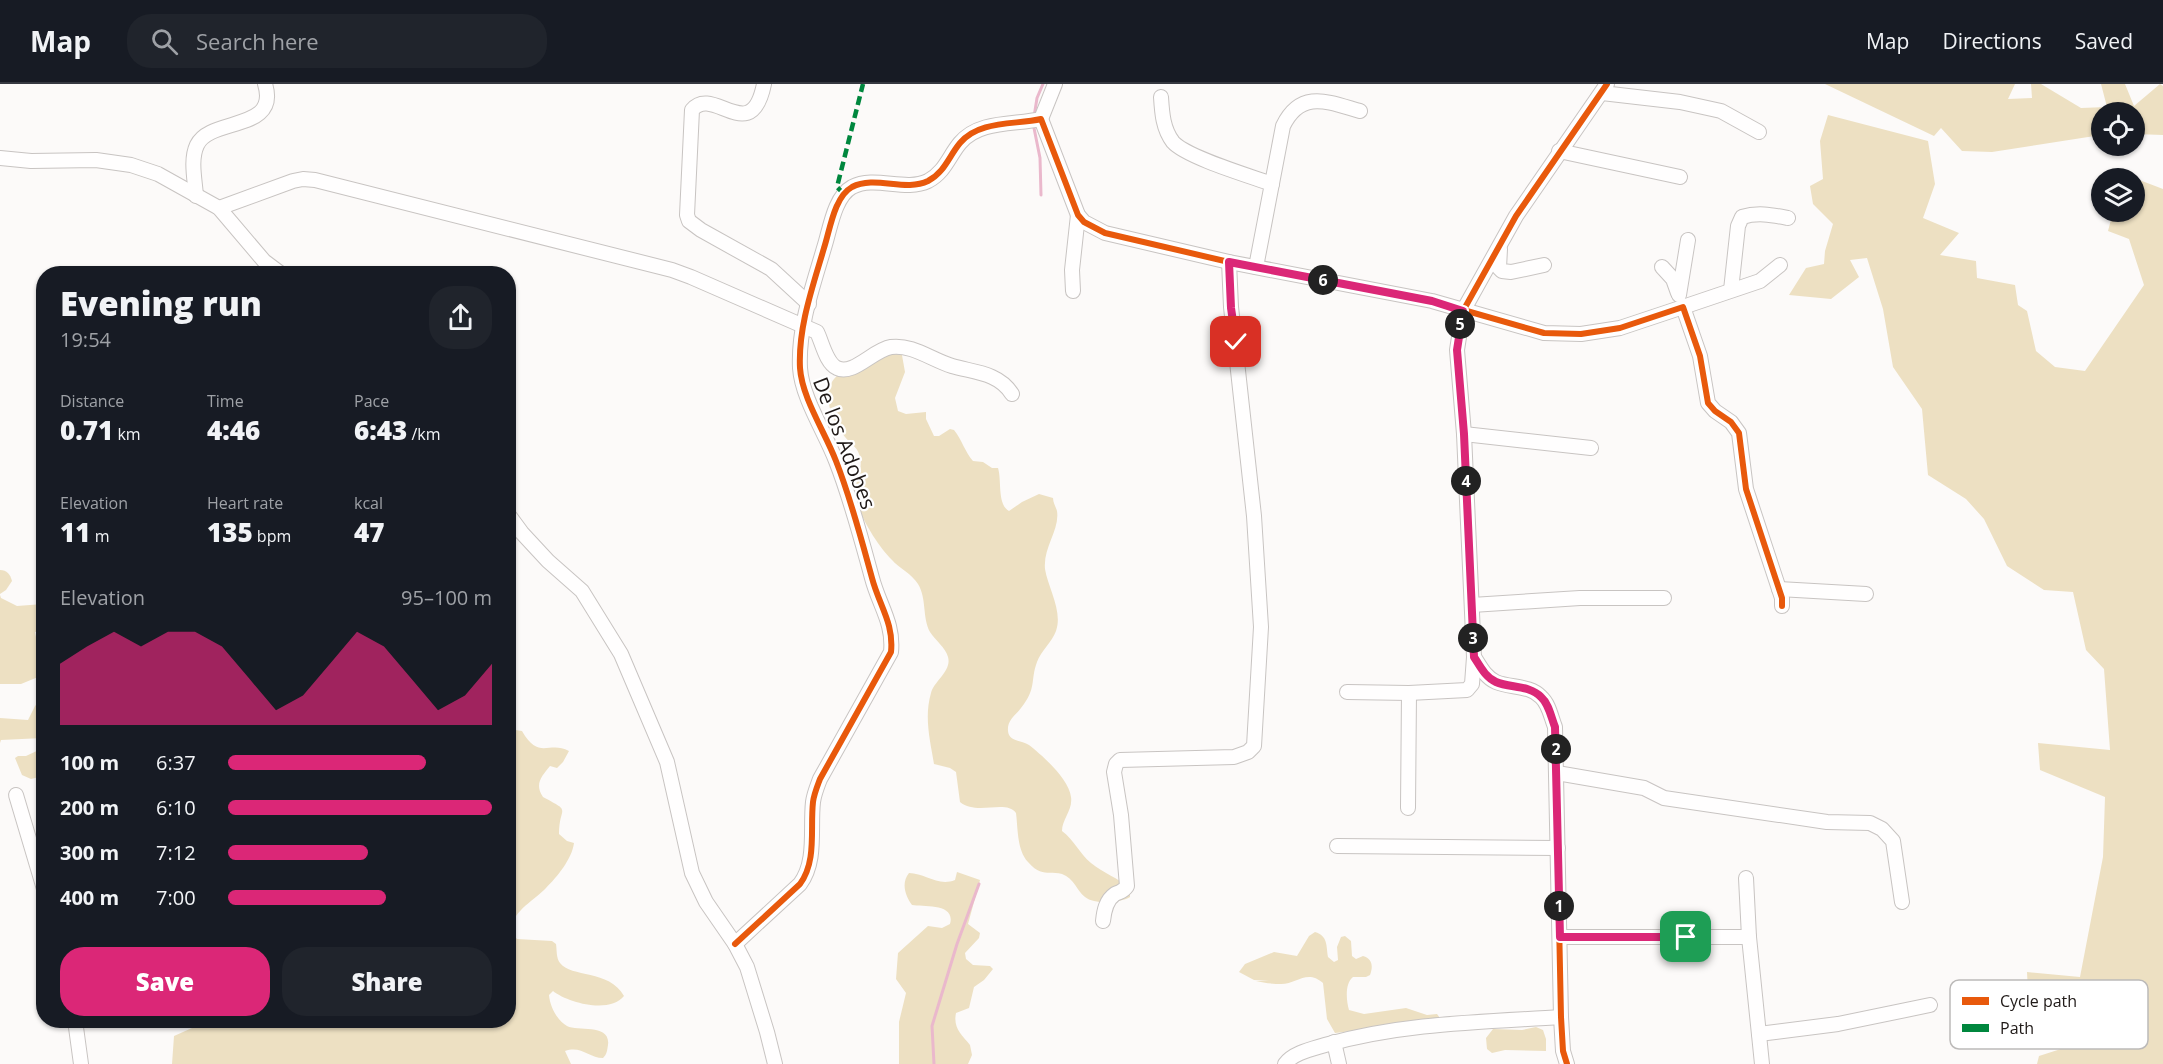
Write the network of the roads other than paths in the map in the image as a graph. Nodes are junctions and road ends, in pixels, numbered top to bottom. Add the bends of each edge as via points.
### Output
1 (264, 84) edge
2 (764, 84) edge
3 (1055, 84) edge
4 (1605, 89) edge
5 (1161, 97) dead end
6 (1360, 111) dead end
7 (1033, 120) junction
8 (1759, 132) dead end
9 (1559, 151) junction
10 (0, 158) edge
11 (1680, 177) dead end
12 (1272, 184) junction
13 (196, 196) junction
14 (219, 208) junction
15 (1078, 215) junction
16 (1788, 218) dead end
17 (1688, 240) dead end
18 (1502, 241) junction
19 (1229, 262) junction
20 (1544, 265) dead end
21 (1780, 265) dead end
22 (271, 266) edge
23 (1256, 267) junction
24 (1662, 267) dead end
25 (1731, 290) junction
26 (1073, 291) dead end
27 (809, 304) junction
28 (1679, 304) junction
29 (1463, 311) junction
30 (804, 327) junction
31 (1012, 394) dead end
32 (1464, 434) junction
33 (1591, 448) dead end
34 (516, 525) edge
35 (1779, 589) junction
36 (1866, 594) dead end
37 (1664, 598) dead end
38 (1472, 605) junction
39 (1782, 606) dead end
40 (1474, 657) junction
41 (1347, 692) dead end
42 (1409, 693) junction
43 (1557, 773) junction
44 (16, 795) dead end
45 (1408, 808) dead end
46 (1336, 846) dead end
47 (1558, 848) junction
48 (36, 861) edge
49 (1746, 878) dead end
50 (1902, 902) dead end
51 (1103, 921) dead end
52 (1560, 937) junction
53 (1749, 937) junction
54 (735, 944) junction
55 (1930, 1005) dead end
56 (1561, 1017) junction
57 (76, 1028) edge
58 (1759, 1035) junction
59 (1334, 1042) junction
60 (81, 1064) edge
61 (775, 1064) edge
62 (1285, 1064) edge
63 (1339, 1064) edge
64 (1567, 1064) edge
65 (1762, 1064) edge

1 - 13 street via 267,92 263,107 255,116 208,132 197,145 193,168
2 - 27 street via 755,107 745,107 711,91 695,101 687,214 689,221 701,230 771,269
3 - 7 street
4 - 8 street via 1721,111
4 - 9 street
5 - 12 street via 1165,128 1174,143
6 - 12 street via 1318,100 1305,102 1288,115
7 - 15 street
7 - 27 street, De los Adobes via 971,134 960,142 944,169 928,181 867,183 844,194 835,210
9 - 11 street
9 - 18 street
10 - 13 street via 96,160 131,165 158,174
12 - 23 street
13 - 14 street
14 - 22 street
14 - 30 street via 293,181 315,180 672,270
15 - 19 street via 1083,222 1105,233
15 - 26 street
16 - 25 street via 1769,214 1742,217
17 - 28 street
18 - 20 street via 1502,271
18 - 29 street
19 - 23 street
19 - 51 street via 1260,580 1256,736 1248,752 1234,757 1120,760 1116,764 1127,886 1109,899
21 - 25 street via 1760,281
23 - 29 street via 1432,301
24 - 28 street via 1673,279
25 - 28 street
27 - 30 street, De los Adobes
28 - 29 street via 1620,328 1581,334 1544,333
28 - 35 street via 1700,356 1708,403 1738,433 1746,489
29 - 32 street via 1457,350
30 - 31 street via 817,332 833,366 840,369 850,369 882,350 905,348 987,375
30 - 54 street, De los Adobes via 800,368 804,388 850,497 892,636 891,651 820,779 813,800 806,875
32 - 33 street
32 - 38 street
34 - 54 street via 582,591 621,654 667,762 692,873 706,903
35 - 36 street
35 - 39 street
37 - 38 street via 1580,598
38 - 40 street
40 - 42 street via 1472,684 1467,690
40 - 43 street via 1495,681 1534,691 1546,704 1555,727
41 - 42 street
42 - 45 street
43 - 47 street
43 - 50 street via 1644,788 1664,798 1827,822 1870,824 1882,829 1893,841
44 - 48 street
46 - 47 street
47 - 52 street
49 - 53 street
52 - 53 street
52 - 56 street
53 - 58 street
54 - 61 street via 747,967
55 - 58 street
56 - 59 street via 1405,1028
56 - 64 street
57 - 60 street
58 - 65 street
59 - 62 street via 1288,1059
59 - 63 street

